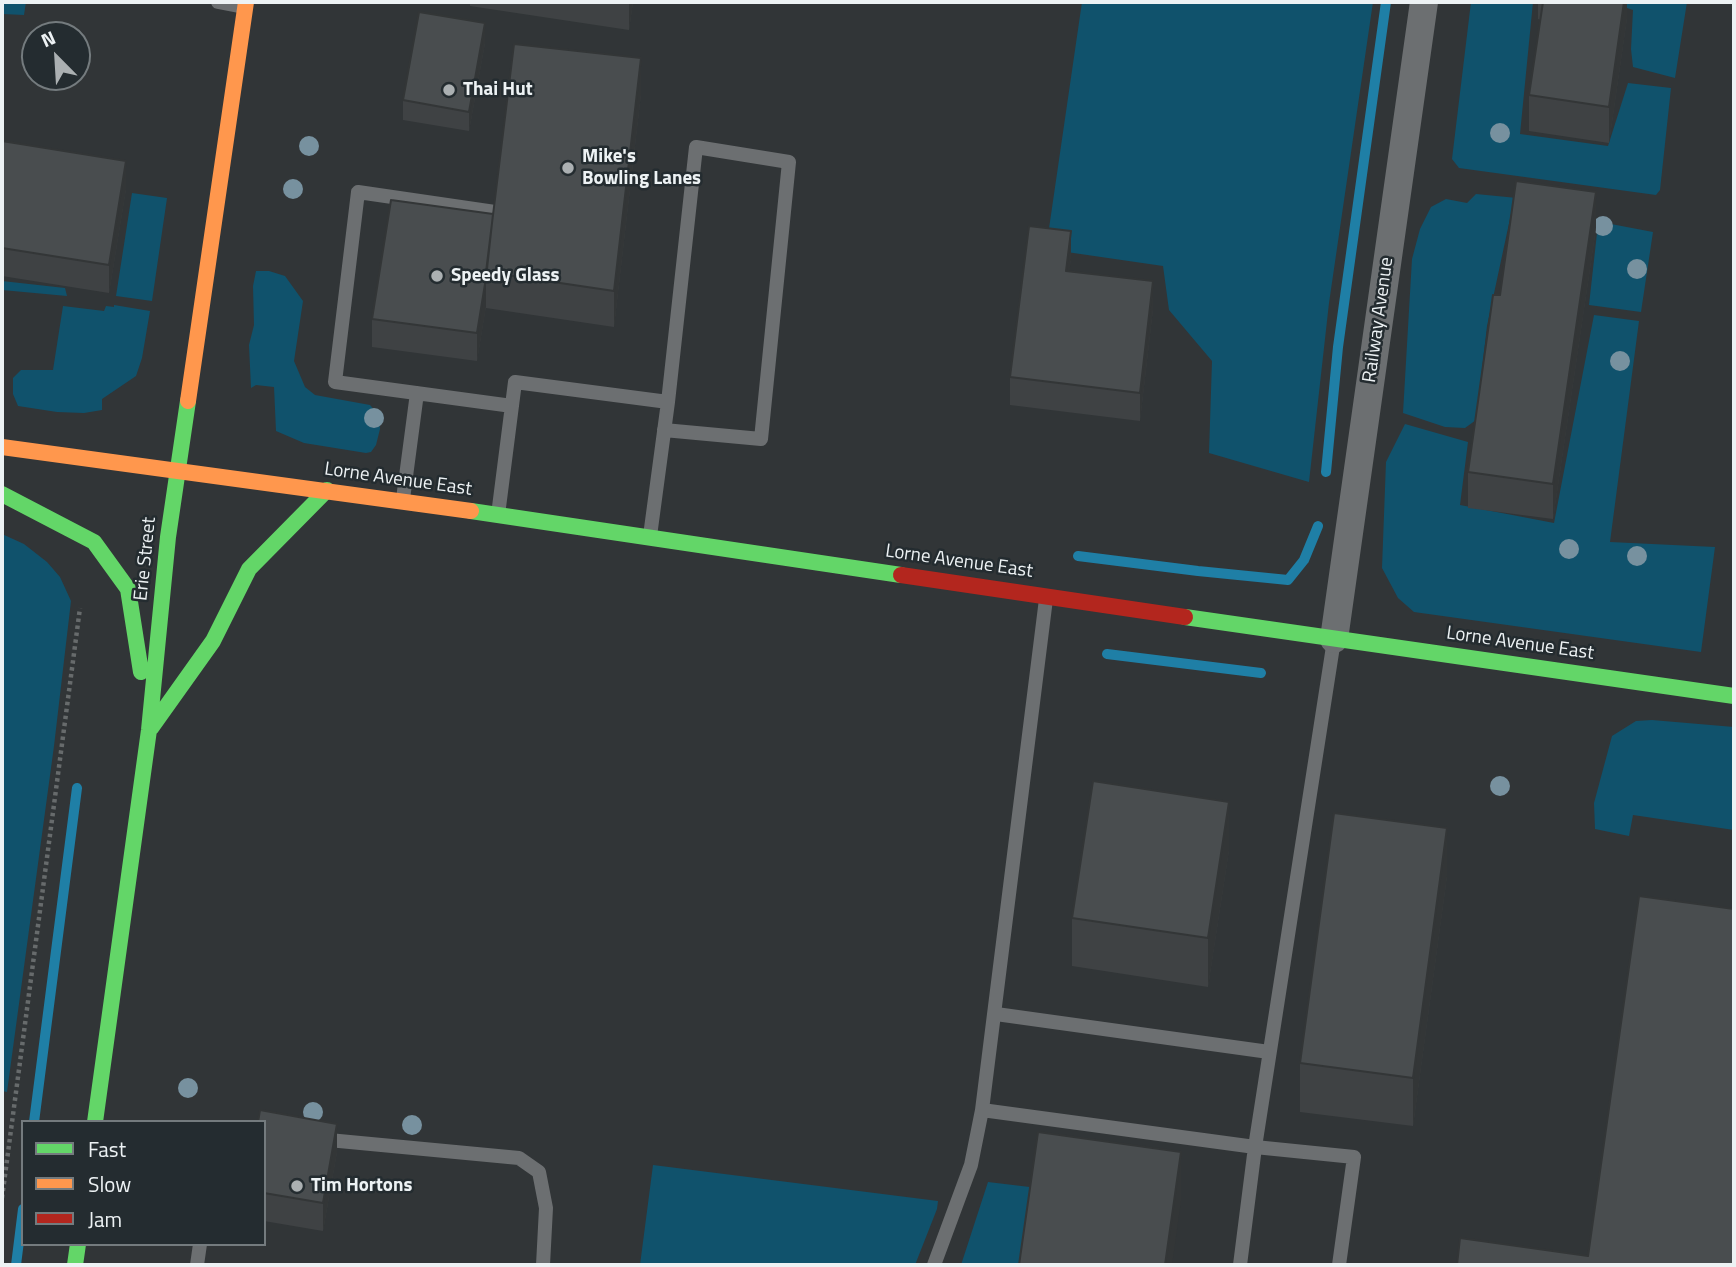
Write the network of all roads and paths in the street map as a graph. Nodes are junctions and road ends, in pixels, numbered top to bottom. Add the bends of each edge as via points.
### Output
1 (218, 2) edge
2 (1424, 2) edge
3 (245, 5) edge
4 (495, 212) edge
5 (417, 393) junction
6 (668, 402) junction
7 (512, 406) junction
8 (664, 430) junction
9 (2, 447) edge
10 (178, 472) junction
11 (327, 490) junction
12 (2, 494) edge
13 (402, 502) junction
14 (498, 515) junction
15 (649, 538) junction
16 (1047, 596) junction
17 (80, 608) dead end
18 (1334, 639) junction
19 (1734, 695) edge
20 (149, 730) junction
21 (996, 1014) junction
22 (1269, 1052) junction
23 (982, 1110) junction
24 (95, 1120) edge
25 (304, 1138) edge
26 (1255, 1147) junction
27 (2, 1198) edge
28 (78, 1246) edge
29 (200, 1246) edge
30 (75, 1265) edge
31 (197, 1265) edge
32 (543, 1265) edge
33 (934, 1265) edge
34 (1240, 1265) edge
35 (1339, 1265) edge

1 - 3 lane
2 - 18 street, Railway Avenue
3 - 10 main road, Erie Street
4 - 5 lane via 358,192 335,382
5 - 7 lane
5 - 13 lane
6 - 7 lane via 514,382
6 - 8 lane
6 - 8 lane via 695,148 789,162 761,439
7 - 14 lane
8 - 15 lane
9 - 10 main road, Lorne Avenue East
10 - 11 main road, Lorne Avenue East
10 - 20 main road, Erie Street
11 - 13 main road, Lorne Avenue East
11 - 20 main road via 249,569 213,641
12 - 20 main road via 93,542 128,589
13 - 14 main road, Lorne Avenue East
14 - 15 main road, Lorne Avenue East
15 - 16 main road, Lorne Avenue East
16 - 18 main road, Lorne Avenue East
16 - 21 lane
17 - 27 path
18 - 19 main road, Lorne Avenue East
18 - 22 lane
20 - 24 main road, Erie Street
21 - 22 lane
21 - 23 lane
22 - 26 lane
23 - 26 lane
23 - 33 lane via 971,1165
25 - 32 lane via 519,1158 540,1172 546,1208
26 - 34 lane
26 - 35 lane via 1354,1157
28 - 30 main road
29 - 31 lane

